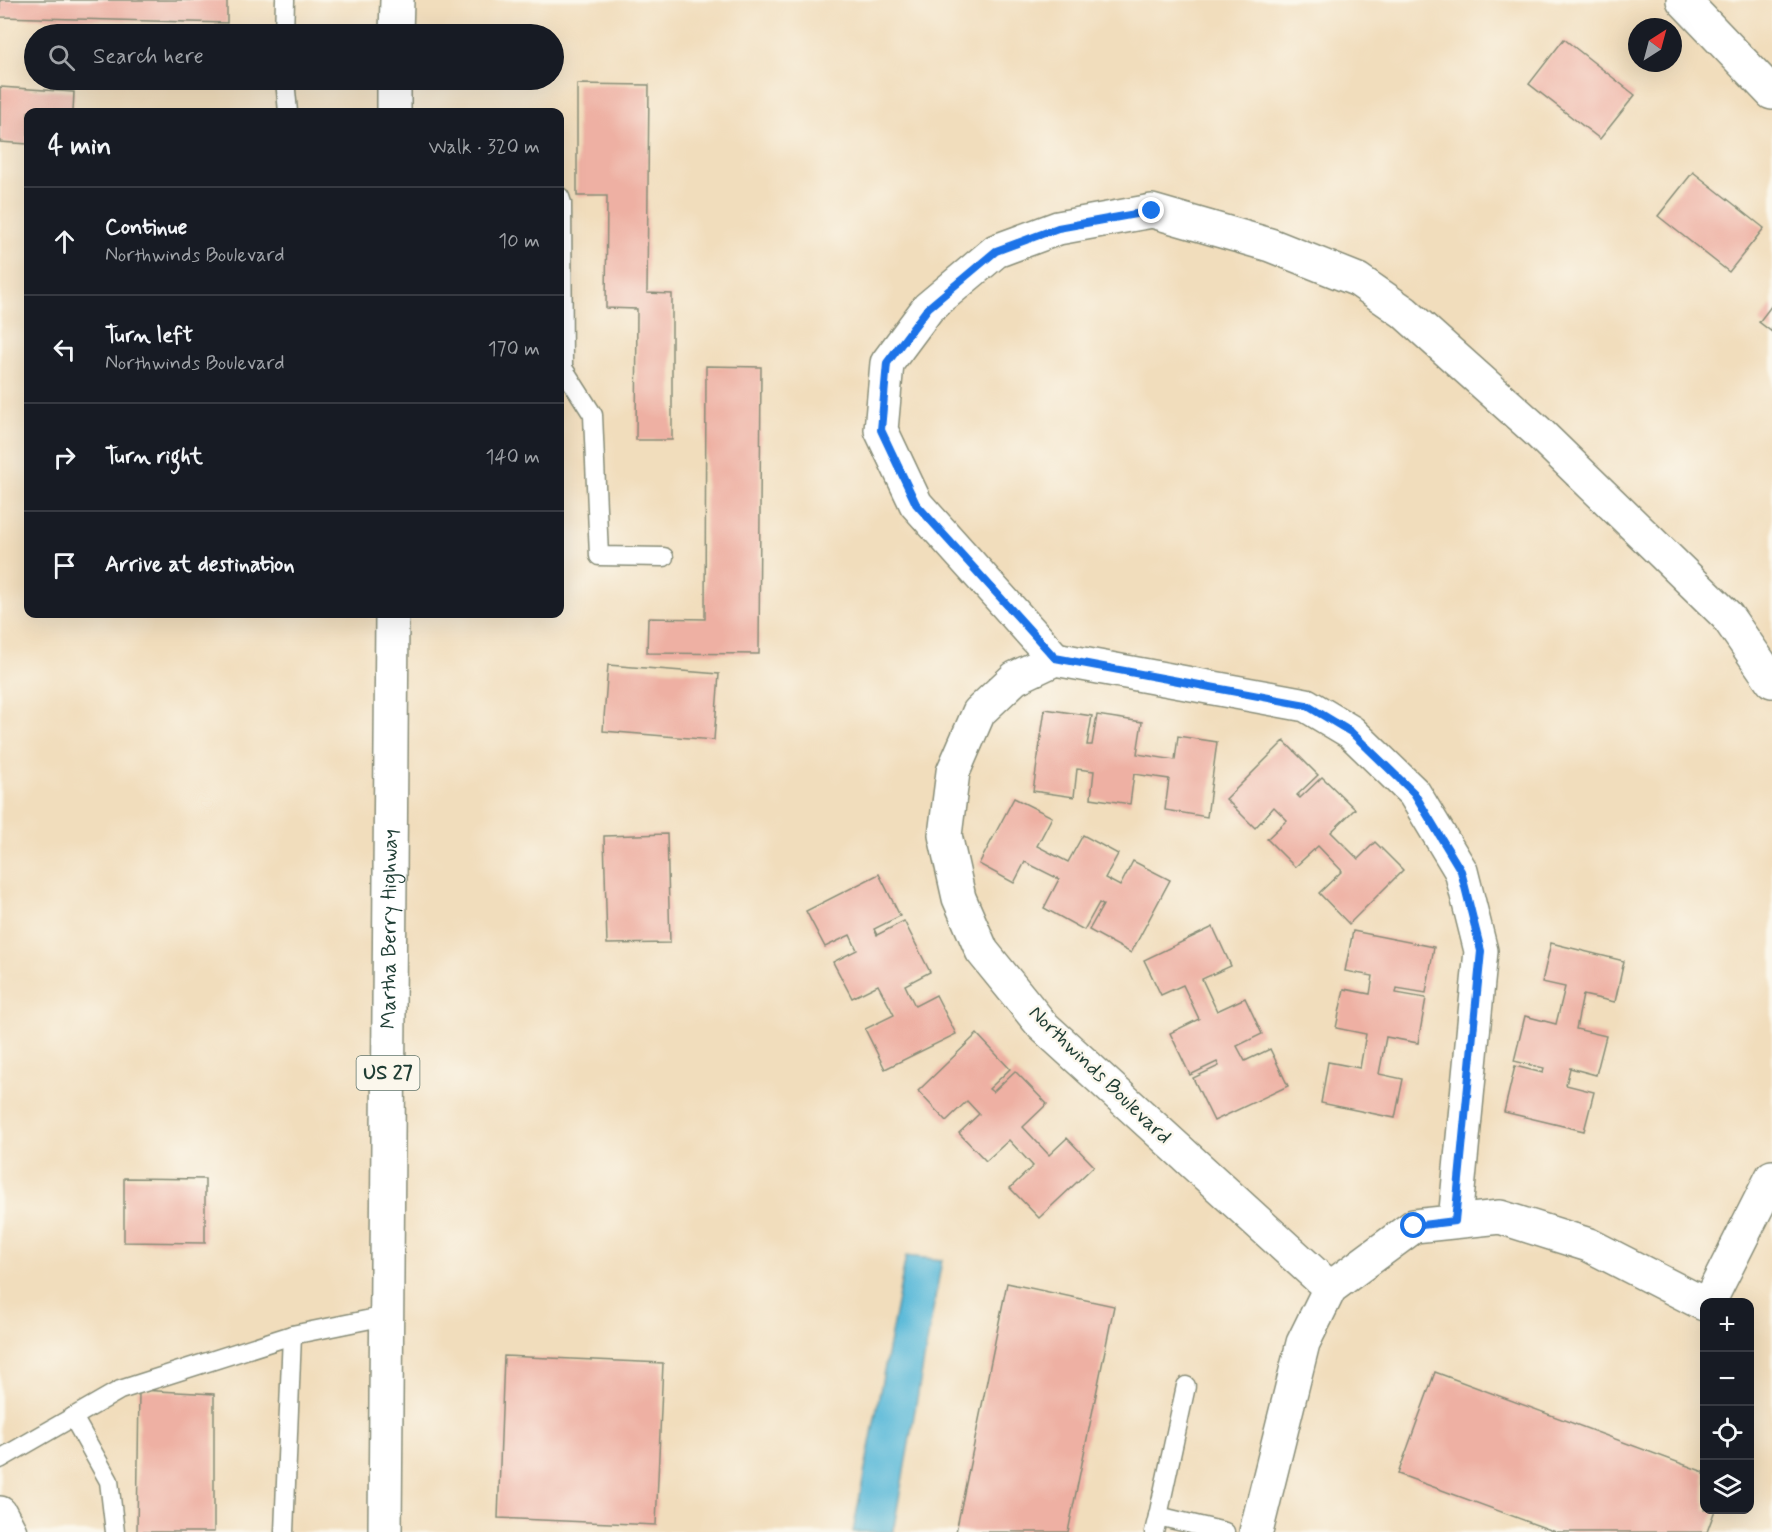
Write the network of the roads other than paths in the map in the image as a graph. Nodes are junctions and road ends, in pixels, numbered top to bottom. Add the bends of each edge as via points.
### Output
1 (285, 0) edge
2 (398, 0) edge
3 (1683, 0) edge
4 (284, 24) edge
5 (397, 24) edge
6 (286, 90) edge
7 (394, 90) edge
8 (1772, 93) edge
9 (288, 108) edge
10 (394, 108) edge
11 (564, 372) edge
12 (664, 557) dead end
13 (392, 618) edge
14 (1055, 658) junction
15 (1772, 681) edge
16 (1772, 1177) edge
17 (1455, 1221) junction
18 (1330, 1288) junction
19 (1711, 1298) edge
20 (1700, 1302) edge
21 (386, 1316) junction
22 (292, 1335) junction
23 (1186, 1386) dead end
24 (74, 1417) junction
25 (0, 1459) edge
26 (0, 1513) edge
27 (1156, 1524) edge
28 (10, 1532) edge
29 (115, 1532) edge
30 (284, 1532) edge
31 (385, 1532) edge
32 (1225, 1532) edge
33 (1256, 1532) edge

1 - 4 lane
2 - 5 street
3 - 8 street
6 - 9 lane
7 - 10 street
11 - 12 lane via 593,415 600,556
13 - 21 street, Martha Berry Highway / US 27
14 - 15 street via 916,504 881,430 887,363 928,308 996,251 1058,228 1152,211 1270,245 1358,280 1404,312 1537,431 1727,616
14 - 17 street via 1306,705 1351,732 1414,793 1461,871 1481,951
14 - 18 street, Northwinds Boulevard via 1016,678 979,712 953,772 945,835 959,898 982,951 1042,1025
16 - 19 street
17 - 18 street via 1414,1226
17 - 20 street via 1500,1217 1588,1245
18 - 33 street via 1303,1343
21 - 22 lane
21 - 31 street, Martha Berry Highway / US 27
22 - 24 lane via 120,1390
22 - 30 lane
23 - 27 lane
24 - 25 lane
24 - 29 lane via 109,1481
26 - 28 street
27 - 32 lane

